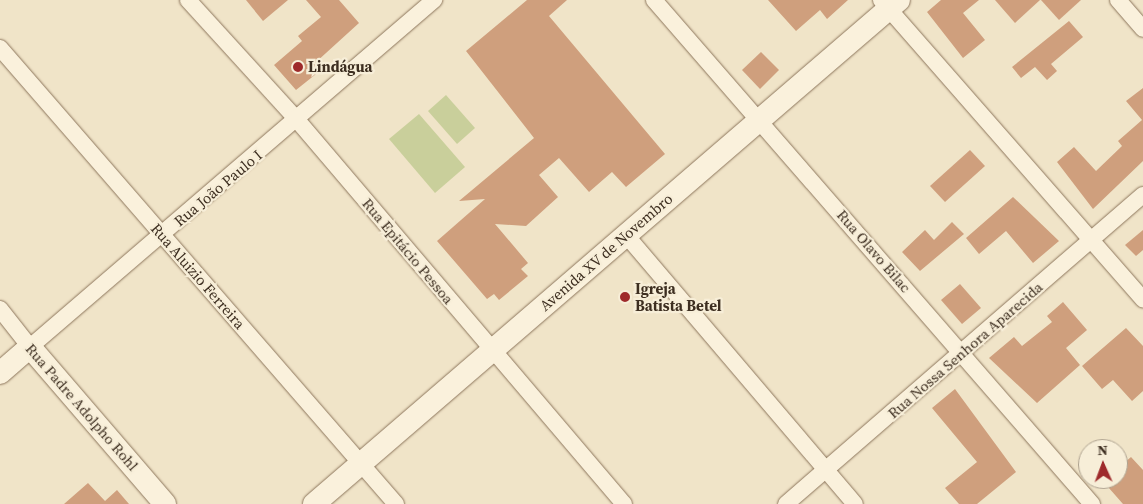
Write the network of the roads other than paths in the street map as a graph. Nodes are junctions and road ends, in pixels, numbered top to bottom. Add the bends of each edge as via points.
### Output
1 (188, 0) edge
2 (654, 0) edge
3 (1118, 0) edge
4 (429, 2) edge
5 (889, 3) edge
6 (1143, 29) edge
7 (0, 48) edge
8 (760, 119) junction
9 (298, 121) junction
10 (1143, 195) edge
11 (162, 235) junction
12 (626, 235) junction
13 (1092, 240) junction
14 (1143, 299) edge
15 (0, 309) edge
16 (30, 346) junction
17 (492, 350) junction
18 (962, 354) junction
19 (0, 373) edge
20 (361, 464) junction
21 (826, 469) junction
22 (165, 504) edge
23 (314, 504) edge
24 (396, 504) edge
25 (624, 504) edge
26 (786, 504) edge
27 (856, 504) edge
28 (1092, 504) edge

1 - 9 street, Rua Epitácio Pessoa
2 - 8 street, Rua Olavo Bilac
3 - 6 street
4 - 9 street, Rua João Paulo I
5 - 8 street, Avenida XV de Novembro
5 - 13 street
7 - 11 street, Rua Aluizio Ferreira
8 - 12 street, Avenida XV de Novembro
8 - 18 street, Rua Olavo Bilac
9 - 11 street, Rua João Paulo I
9 - 17 street, Rua Epitácio Pessoa
10 - 13 street, Rua Nossa Senhora Aparecida
11 - 16 street, Rua João Paulo I
11 - 20 street, Rua Aluizio Ferreira
12 - 17 street, Avenida XV de Novembro
12 - 21 street
13 - 14 street
13 - 18 street, Rua Nossa Senhora Aparecida
15 - 16 street, Rua Padre Adolpho Rohl
16 - 19 street, Rua João Paulo I
16 - 22 street, Rua Padre Adolpho Rohl
17 - 20 street, Avenida XV de Novembro
17 - 25 street, Rua Epitácio Pessoa
18 - 21 street, Rua Nossa Senhora Aparecida
18 - 28 street, Rua Olavo Bilac
20 - 23 street, Avenida XV de Novembro
20 - 24 street, Rua Aluizio Ferreira
21 - 26 street, Rua Nossa Senhora Aparecida
21 - 27 street

